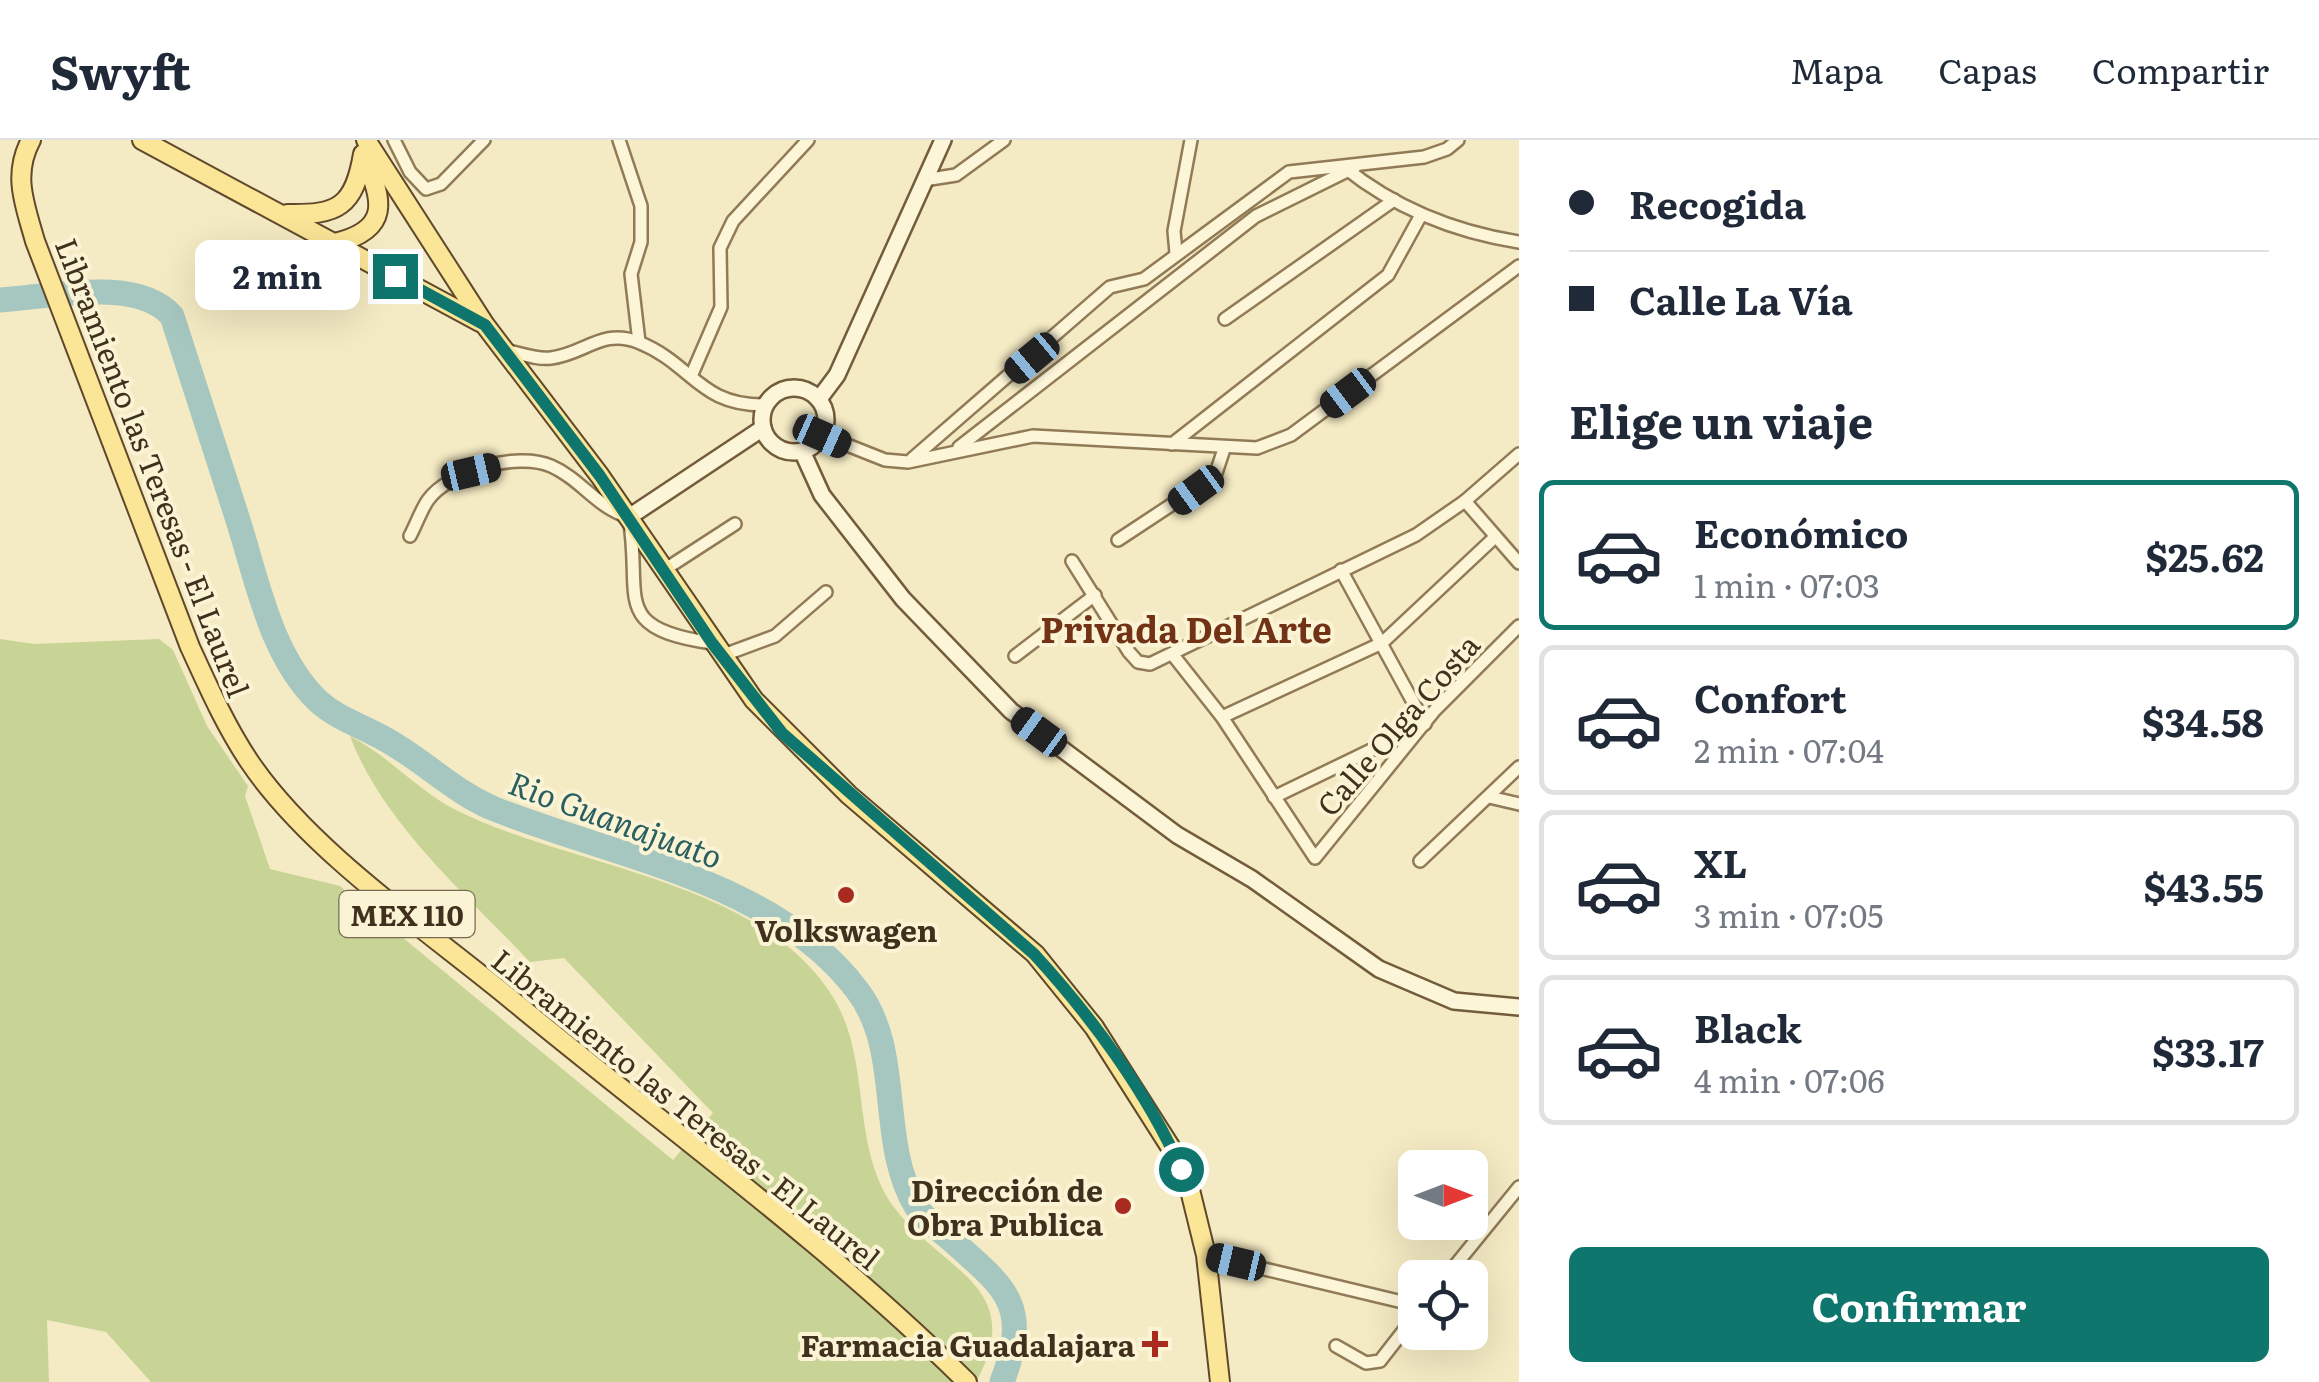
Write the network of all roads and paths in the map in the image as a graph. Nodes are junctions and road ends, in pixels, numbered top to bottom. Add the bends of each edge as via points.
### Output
1 (31, 140) edge
2 (142, 140) edge
3 (394, 140) edge
4 (484, 140) edge
5 (619, 140) edge
6 (808, 140) edge
7 (944, 140) edge
8 (1004, 140) edge
9 (1190, 140) edge
10 (1458, 140) edge
11 (362, 144) edge
12 (1344, 168) junction
13 (924, 180) junction
14 (1394, 200) junction
15 (282, 214) junction
16 (1421, 215) junction
17 (1519, 242) edge
18 (335, 243) junction
19 (1176, 252) junction
20 (1519, 266) edge
21 (1158, 268) junction
22 (1168, 280) junction
23 (1226, 320) dead end
24 (485, 325) junction
25 (639, 342) junction
26 (502, 349) junction
27 (692, 374) junction
28 (819, 400) junction
29 (765, 405) junction
30 (763, 428) junction
31 (822, 436) junction
32 (1172, 444) junction
33 (956, 450) junction
34 (1224, 450) junction
35 (802, 452) junction
36 (1519, 454) edge
37 (908, 462) junction
38 (1465, 501) junction
39 (629, 517) junction
40 (736, 524) dead end
41 (410, 536) dead end
42 (1494, 538) junction
43 (1118, 540) dead end
44 (1072, 560) dead end
45 (1519, 563) edge
46 (664, 570) junction
47 (1341, 570) junction
48 (826, 592) dead end
49 (1095, 595) junction
50 (1519, 626) edge
51 (1382, 642) junction
52 (717, 649) junction
53 (1173, 655) junction
54 (1016, 656) dead end
55 (1222, 717) junction
56 (1425, 724) junction
57 (1519, 768) edge
58 (1274, 797) junction
59 (1489, 797) junction
60 (1519, 804) edge
61 (1420, 861) dead end
62 (1519, 1007) edge
63 (1519, 1186) edge
64 (1206, 1255) junction
65 (1459, 1260) edge
66 (1398, 1301) edge
67 (1398, 1338) edge
68 (1336, 1346) dead end
69 (967, 1382) edge
70 (1220, 1382) edge

1 - 69 main road, Libramiento las Teresas - El Laurel / MEX 110 via 20,159 20,190 36,241 190,647 250,763 290,813 856,1280
2 - 15 main road
3 - 4 street via 426,189 441,184
5 - 25 street via 641,206 641,242 631,274
6 - 27 street via 733,221 720,248 721,307
7 - 13 street
8 - 13 street via 956,175
9 - 19 street
10 - 12 street via 1424,156
11 - 15 main road via 358,182 344,203 324,213
11 - 18 main road via 378,192 376,217 360,236
11 - 24 main road
12 - 14 street
12 - 19 street via 1289,172
12 - 22 street via 1256,216
13 - 28 street
14 - 16 street
14 - 23 street
15 - 18 main road
16 - 17 street
16 - 32 street via 1388,276
18 - 24 main road
19 - 21 street
20 - 34 street via 1291,436
21 - 22 street
21 - 37 street via 1144,279 1110,287
22 - 33 street
24 - 26 main road
25 - 26 street via 605,336 548,359
25 - 27 street
26 - 39 main road
27 - 29 street via 725,402
28 - 29 street via 790,388
28 - 31 street via 826,423
29 - 30 street
30 - 35 street via 777,448
30 - 39 street
31 - 35 street
31 - 37 street
32 - 33 street via 1034,436
32 - 34 street
33 - 37 street
34 - 43 street via 1215,476
35 - 62 street via 822,496 903,599 1011,711 1177,835 1252,879 1379,970 1454,1001
36 - 38 street
38 - 42 street
38 - 47 street via 1416,535
39 - 41 street via 608,511 548,464 524,460 449,482 428,500
39 - 46 main road
39 - 52 street via 637,607 656,631
40 - 46 street
42 - 45 street
42 - 51 street
44 - 49 street
46 - 52 main road
47 - 51 street
47 - 53 street
48 - 52 street via 775,636
49 - 53 street via 1138,662
49 - 54 street
50 - 56 street, Calle Olga Costa
51 - 55 street
51 - 56 street
52 - 64 main road via 782,733 1061,983 1172,1148
53 - 55 street
55 - 58 street
56 - 58 street
56 - 58 street, Calle Olga Costa via 1315,858
57 - 59 street
59 - 60 street
59 - 61 street
63 - 65 street
64 - 66 street
64 - 70 main road
67 - 68 street via 1380,1362 1366,1363

